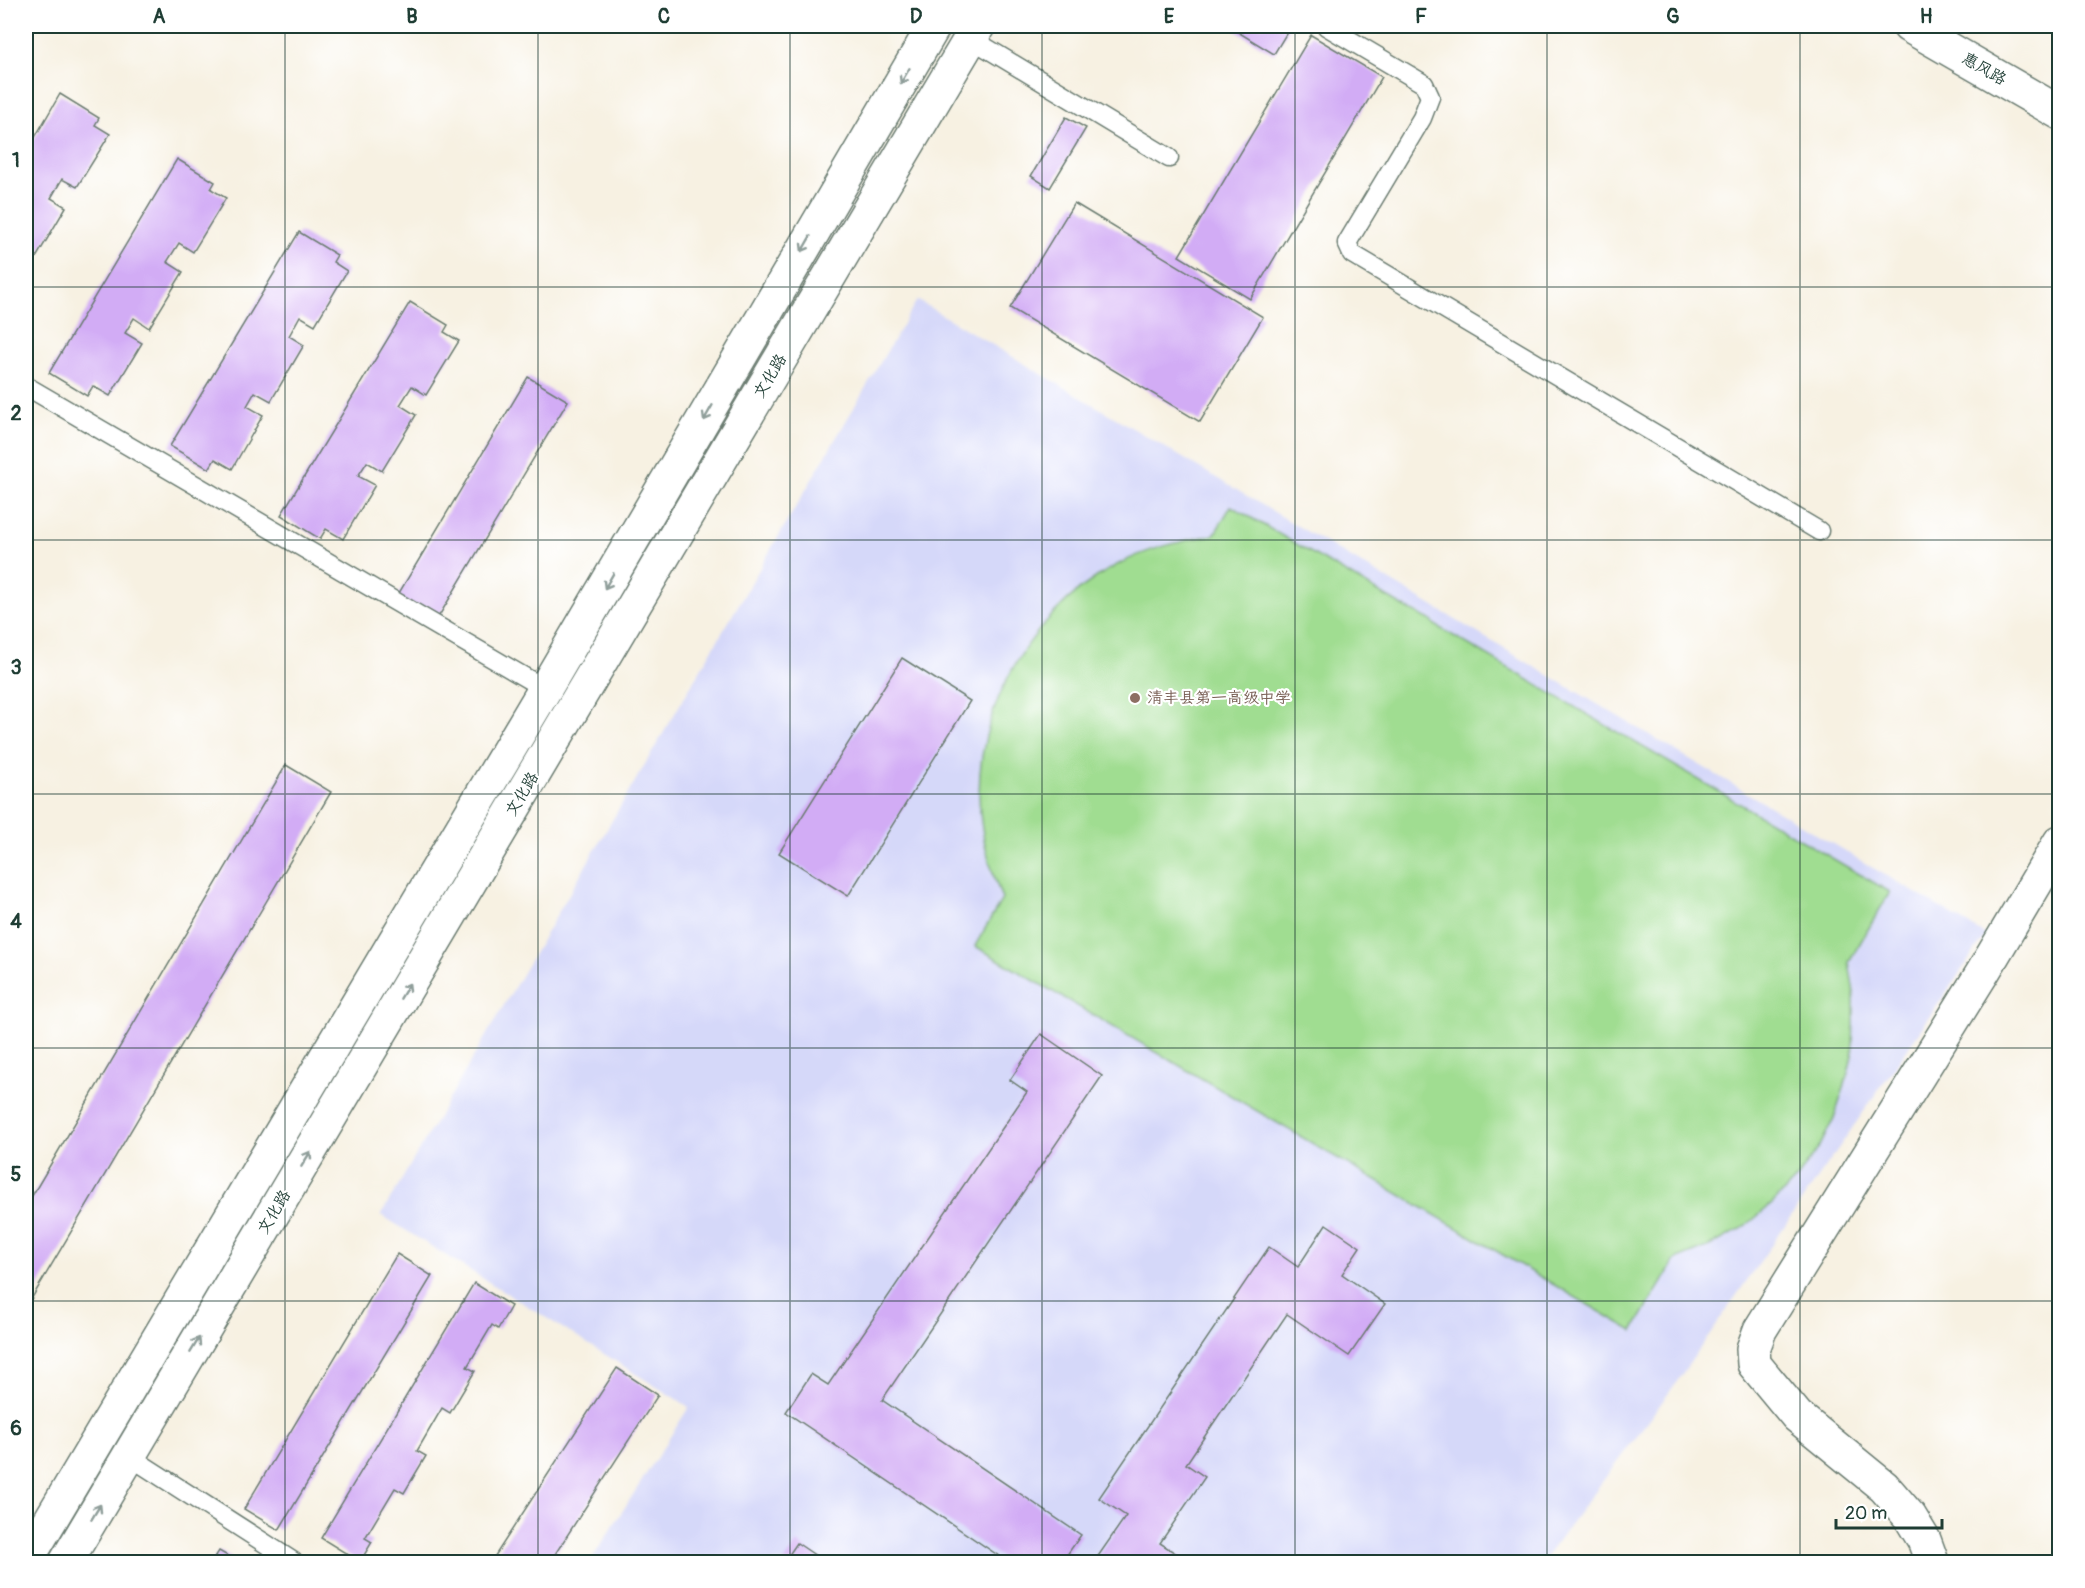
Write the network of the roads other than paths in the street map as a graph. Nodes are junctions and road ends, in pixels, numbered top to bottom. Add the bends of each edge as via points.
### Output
1 (934, 26) edge
2 (1326, 26) edge
3 (1909, 26) edge
4 (974, 32) edge
5 (2060, 113) edge
6 (1170, 158) dead end
7 (26, 386) edge
8 (1819, 531) dead end
9 (545, 689) junction
10 (2060, 842) edge
11 (129, 1456) junction
12 (26, 1561) edge
13 (66, 1563) edge
14 (294, 1563) edge
15 (1932, 1563) edge

1 -> 9 main road, 文化路
2 - 8 lane via 1424,84 1430,98 1347,243 1352,254
3 - 5 main road, 惠风路
4 - 6 lane
11 -> 4 main road, 文化路
7 - 9 lane
9 - 12 main road, 文化路
10 - 15 main road via 1760,1330 1753,1349 1754,1364 1797,1416 1884,1487 1910,1517
13 -> 11 main road, 文化路
11 - 14 lane

